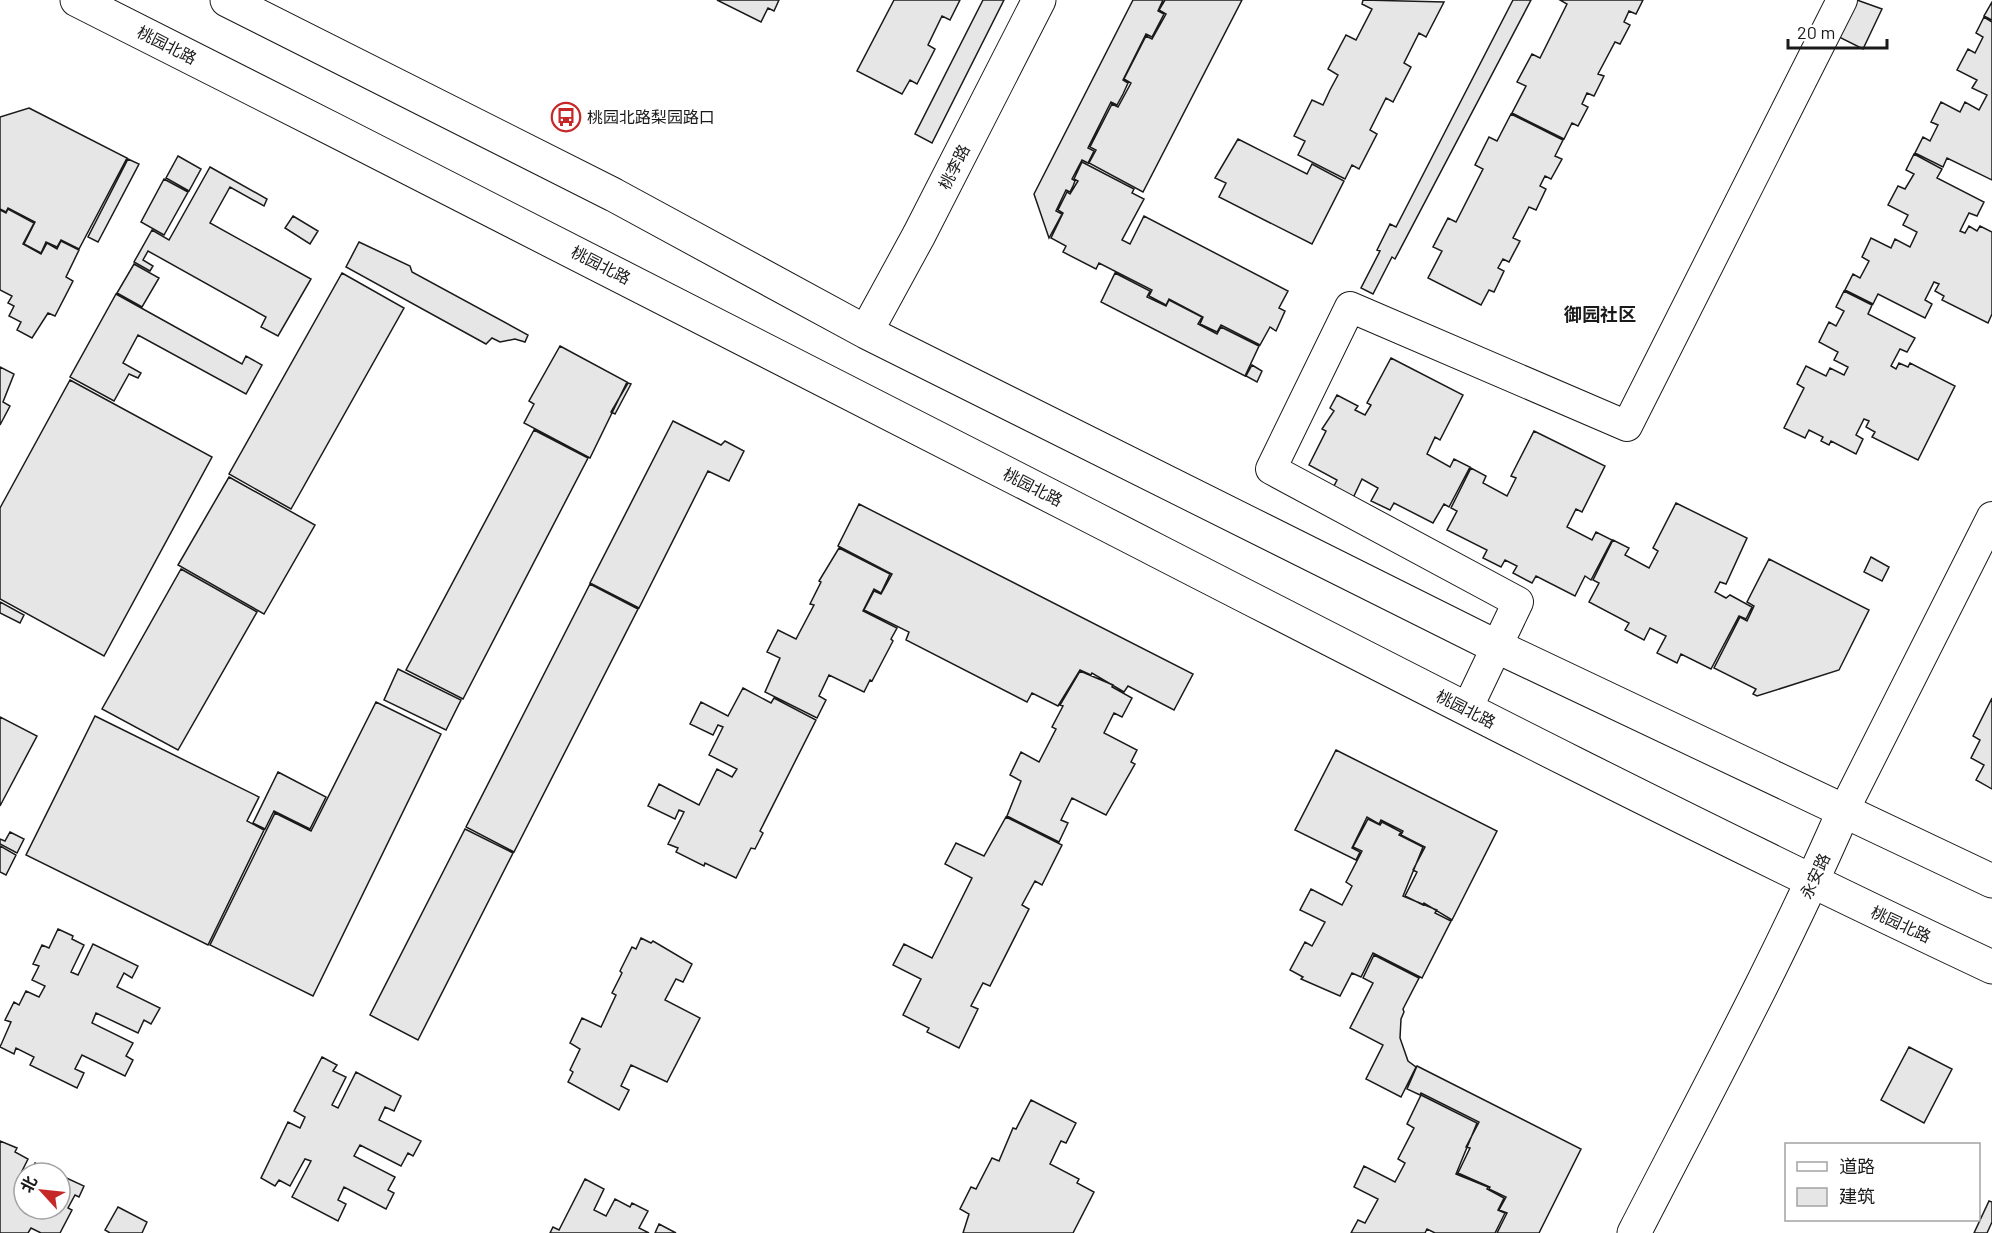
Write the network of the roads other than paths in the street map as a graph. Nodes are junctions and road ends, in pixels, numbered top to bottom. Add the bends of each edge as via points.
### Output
1 (77, 0) edge
2 (227, 0) edge
3 (1039, 0) edge
4 (1842, 0) edge
5 (866, 332) junction
6 (1992, 517) edge
7 (1496, 646) junction
8 (1467, 710) junction
9 (1844, 810) junction
10 (1992, 880) edge
11 (1813, 882) junction
12 (1992, 967) edge
13 (1634, 1233) edge

1 - 8 main road, 桃园北路
2 - 5 main road via 614,195
3 - 5 main road, 桃李路
4 - 7 street via 1627,426 1350,307 1271,469 1518,602
5 - 7 main road
6 - 9 street, 永安路
7 - 8 street
7 - 9 main road
8 - 11 main road, 桃园北路
9 - 10 main road
9 - 11 main road, 永安路
11 - 12 main road, 桃园北路
11 - 13 main road, 永安路

